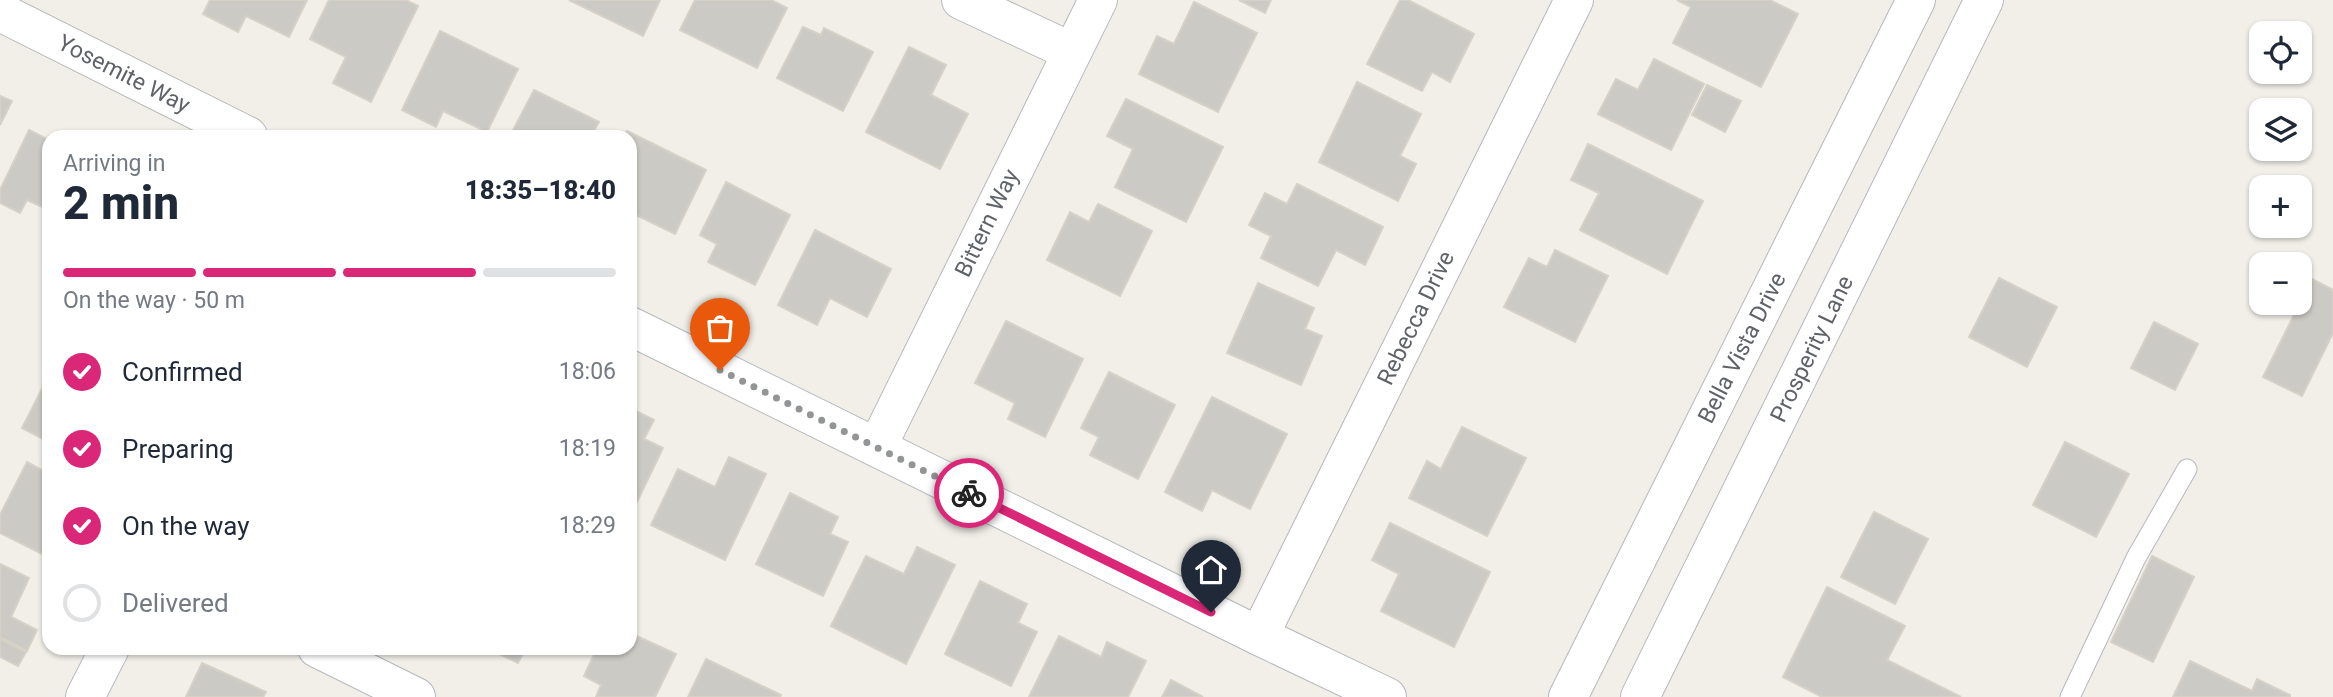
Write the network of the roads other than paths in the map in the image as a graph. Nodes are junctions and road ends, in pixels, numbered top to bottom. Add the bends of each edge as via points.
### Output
1 (961, 0) edge
2 (1098, 0) edge
3 (1574, 0) edge
4 (1916, 0) edge
5 (1984, 0) edge
6 (0, 12) edge
7 (1072, 52) junction
8 (236, 130) edge
9 (637, 329) edge
10 (877, 447) junction
11 (2187, 469) dead end
12 (1259, 636) junction
13 (106, 655) edge
14 (331, 655) edge
15 (85, 697) edge
16 (416, 697) edge
17 (1387, 697) edge
18 (1568, 697) edge
19 (1640, 697) edge
20 (2070, 697) edge

1 - 7 street
2 - 7 street, Bittern Way
3 - 12 street, Rebecca Drive
4 - 18 street, Bella Vista Drive
5 - 19 street, Prosperity Lane
6 - 8 street, Yosemite Way
7 - 10 street, Bittern Way
9 - 10 street
10 - 12 street
11 - 20 lane via 2136,558
12 - 17 street
13 - 15 street
14 - 16 street

